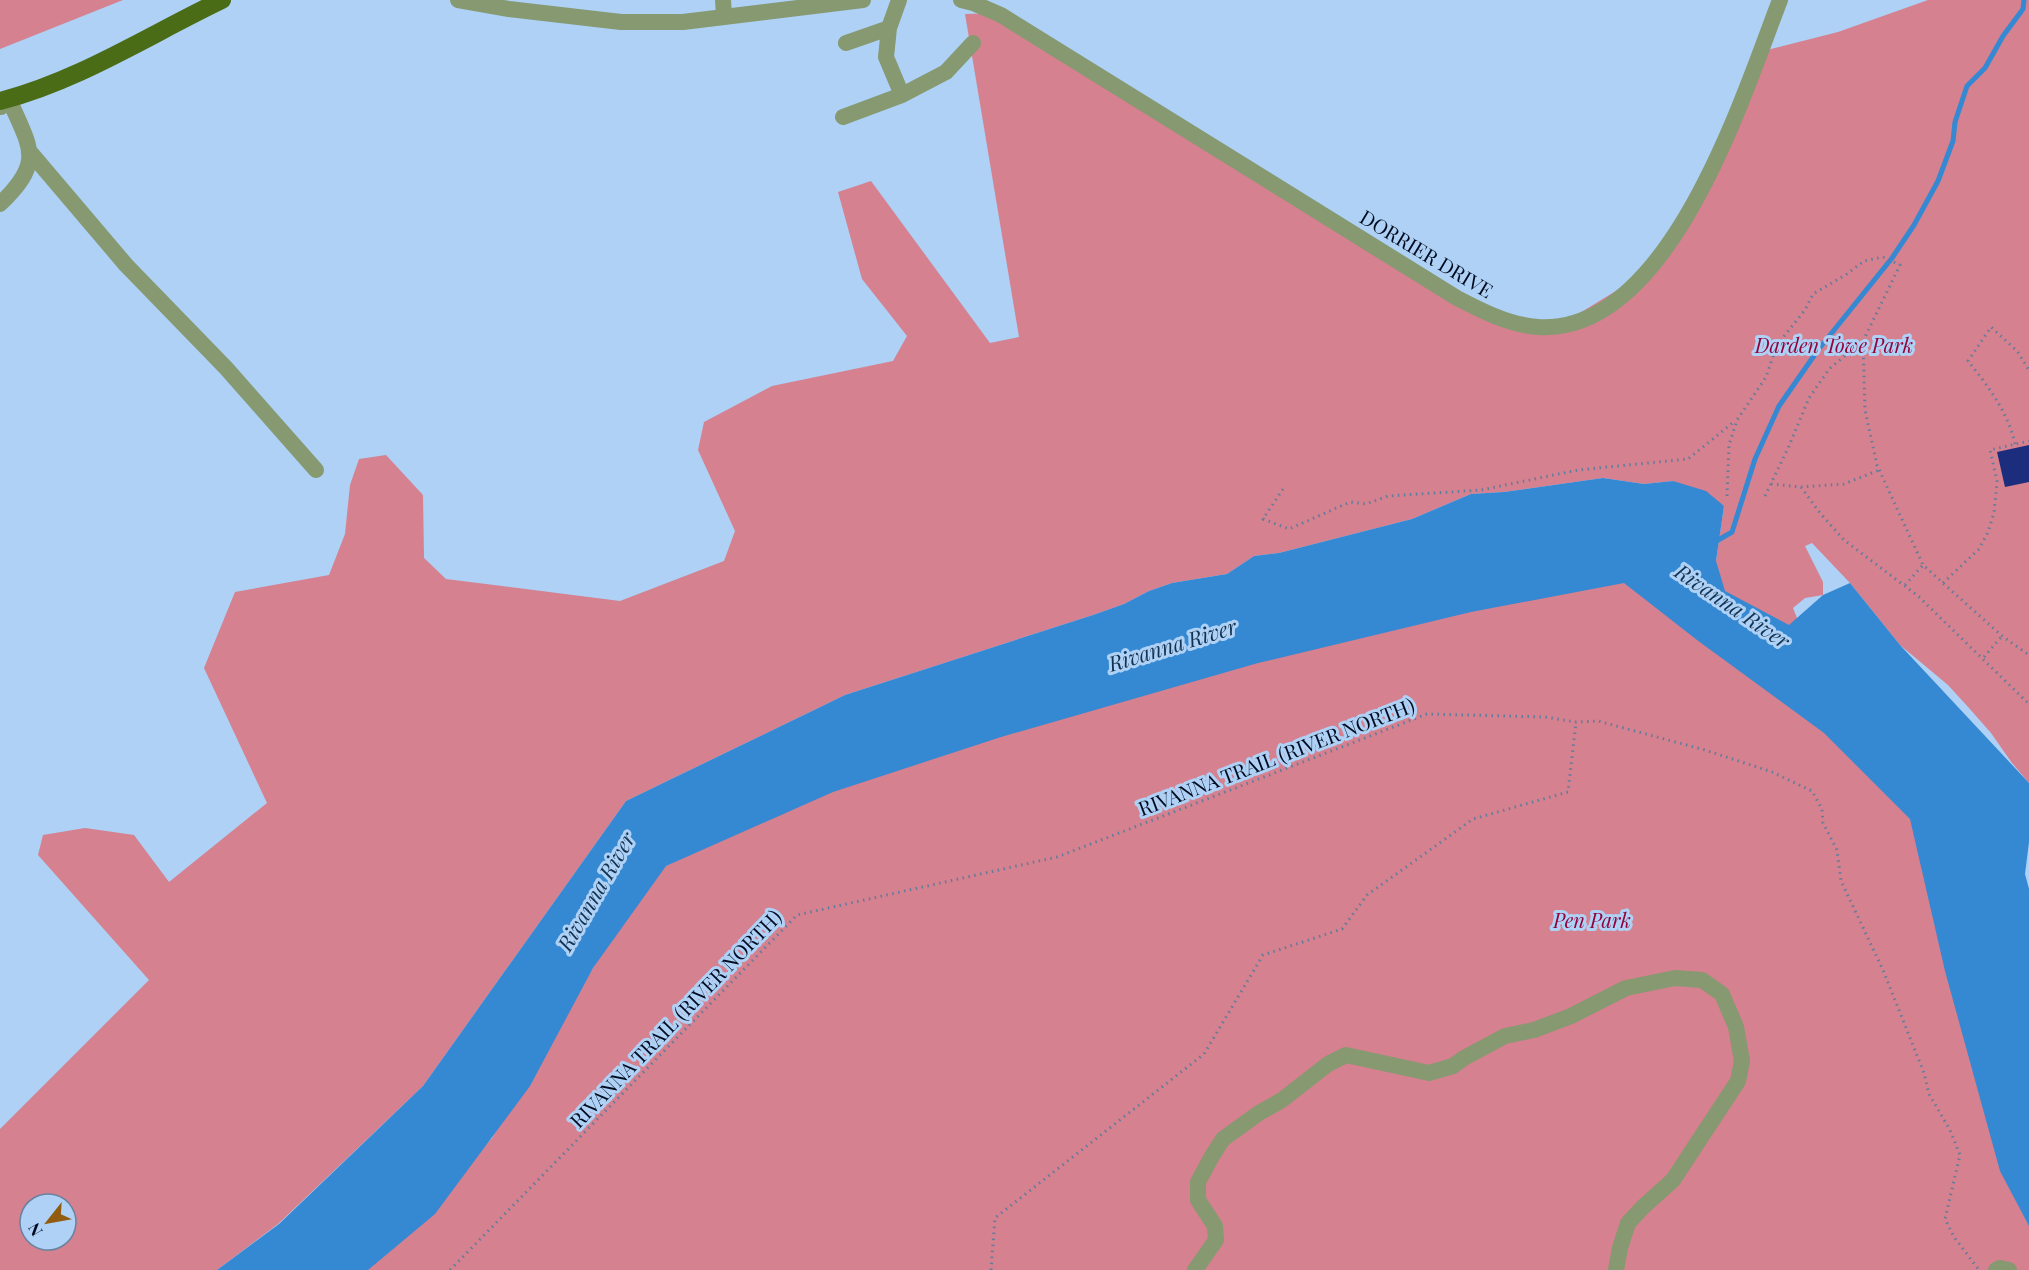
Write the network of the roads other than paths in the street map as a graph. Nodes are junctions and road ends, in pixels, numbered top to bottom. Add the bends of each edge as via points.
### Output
1 (458, 0) edge
2 (863, 0) edge
3 (899, 0) edge
4 (960, 0) edge
5 (1780, 0) edge
6 (216, 1) edge
7 (724, 8) edge
8 (889, 28) junction
9 (973, 43) dead end
10 (846, 44) dead end
11 (902, 95) junction
12 (3, 103) edge
13 (843, 117) dead end
14 (30, 152) junction
15 (0, 204) edge
16 (316, 470) dead end
17 (1196, 1270) edge
18 (1616, 1270) edge
19 (1996, 1270) edge
20 (2009, 1270) edge

1 - 7 street via 621,22 683,22
2 - 7 street
3 - 8 street
4 - 5 street, DORRIER DRIVE via 1000,15 1457,298 1492,315 1538,327 1578,321 1603,310 1630,290 1665,251 1717,155
6 - 12 main road via 94,64
8 - 10 street
8 - 11 street via 886,57
9 - 11 street via 946,72
11 - 13 street
12 - 14 street
14 - 15 street via 28,167
14 - 16 street via 126,265 226,368
17 - 18 street via 1216,1240 1215,1226 1198,1200 1198,1182 1212,1156 1223,1139 1328,1064 1346,1055 1430,1073 1453,1066 1505,1036 1571,1016 1626,988 1675,978 1702,980 1722,994 1736,1027 1742,1061 1738,1081 1673,1180 1628,1223
19 - 20 street

